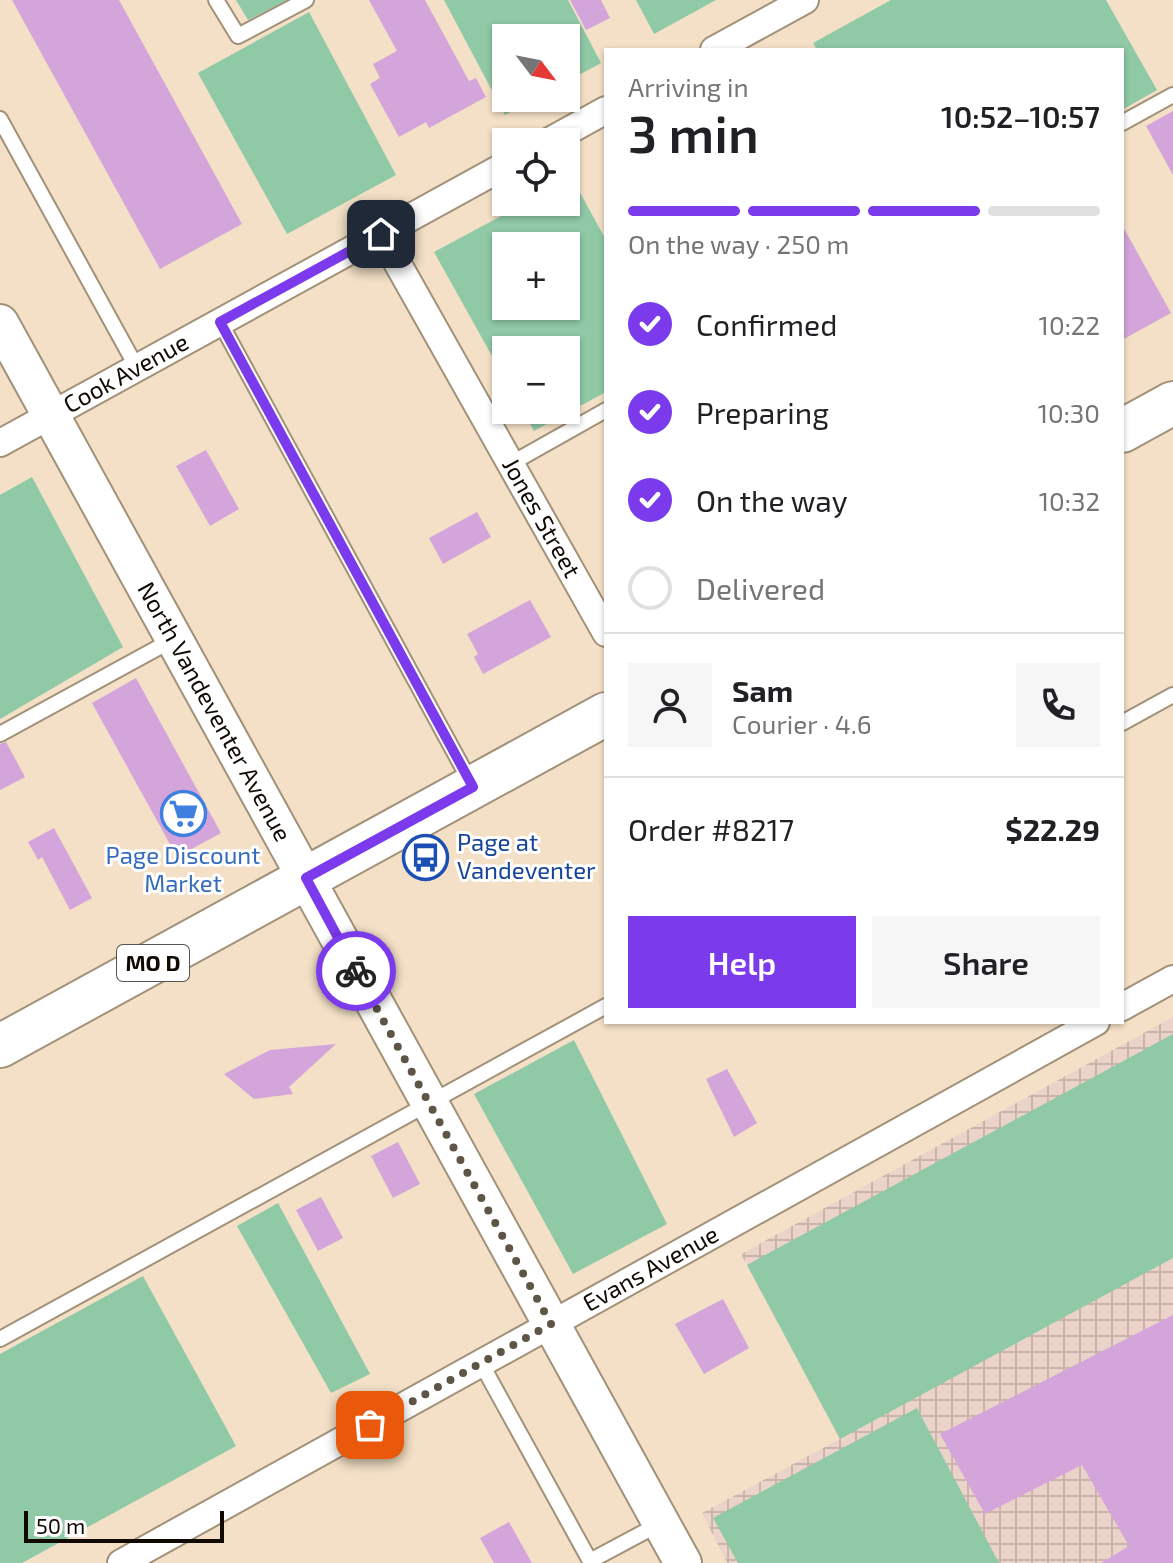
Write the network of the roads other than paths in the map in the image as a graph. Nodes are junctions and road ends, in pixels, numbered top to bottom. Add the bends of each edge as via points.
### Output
1 (216, 0) edge
2 (306, 0) edge
3 (805, 0) edge
4 (718, 48) edge
5 (1173, 95) edge
6 (604, 111) edge
7 (0, 119) edge
8 (1124, 122) edge
9 (573, 128) edge
10 (492, 173) edge
11 (381, 234) junction
12 (220, 322) junction
13 (0, 323) edge
14 (137, 368) junction
15 (1173, 403) edge
16 (604, 411) edge
17 (52, 415) junction
18 (1124, 430) edge
19 (0, 443) edge
20 (512, 463) junction
21 (604, 629) edge
22 (174, 639) junction
23 (1173, 695) edge
24 (604, 715) edge
25 (1124, 722) edge
26 (0, 734) edge
27 (473, 787) junction
28 (306, 878) junction
29 (1173, 979) edge
30 (1124, 1006) edge
31 (604, 1007) edge
32 (1092, 1024) edge
33 (0, 1046) edge
34 (429, 1104) junction
35 (551, 1324) junction
36 (0, 1339) edge
37 (481, 1363) junction
38 (661, 1523) junction
39 (121, 1563) edge
40 (683, 1563) edge

1 - 2 lane via 238,36
3 - 4 street
5 - 8 lane
6 - 9 street
7 - 14 lane
10 - 11 street, Cook Avenue
11 - 12 street, Cook Avenue
11 - 20 street, Jones Street
12 - 14 street, Cook Avenue
12 - 27 lane
13 - 17 main road, North Vandeventer Avenue
14 - 17 street, Cook Avenue
15 - 18 main road
16 - 20 lane
17 - 19 street, Cook Avenue
17 - 22 main road, North Vandeventer Avenue
20 - 21 street, Jones Street
22 - 26 lane
22 - 28 main road, North Vandeventer Avenue
23 - 25 lane
24 - 27 main road, MO D
27 - 28 main road, MO D
28 - 33 main road, MO D
28 - 34 main road, North Vandeventer Avenue
29 - 30 street
31 - 34 lane
32 - 35 street, Evans Avenue
34 - 35 main road, North Vandeventer Avenue
34 - 36 lane
35 - 37 street, Evans Avenue
35 - 38 main road, North Vandeventer Avenue
37 - 38 lane via 590,1561
37 - 39 street, Evans Avenue
38 - 40 main road, North Vandeventer Avenue

